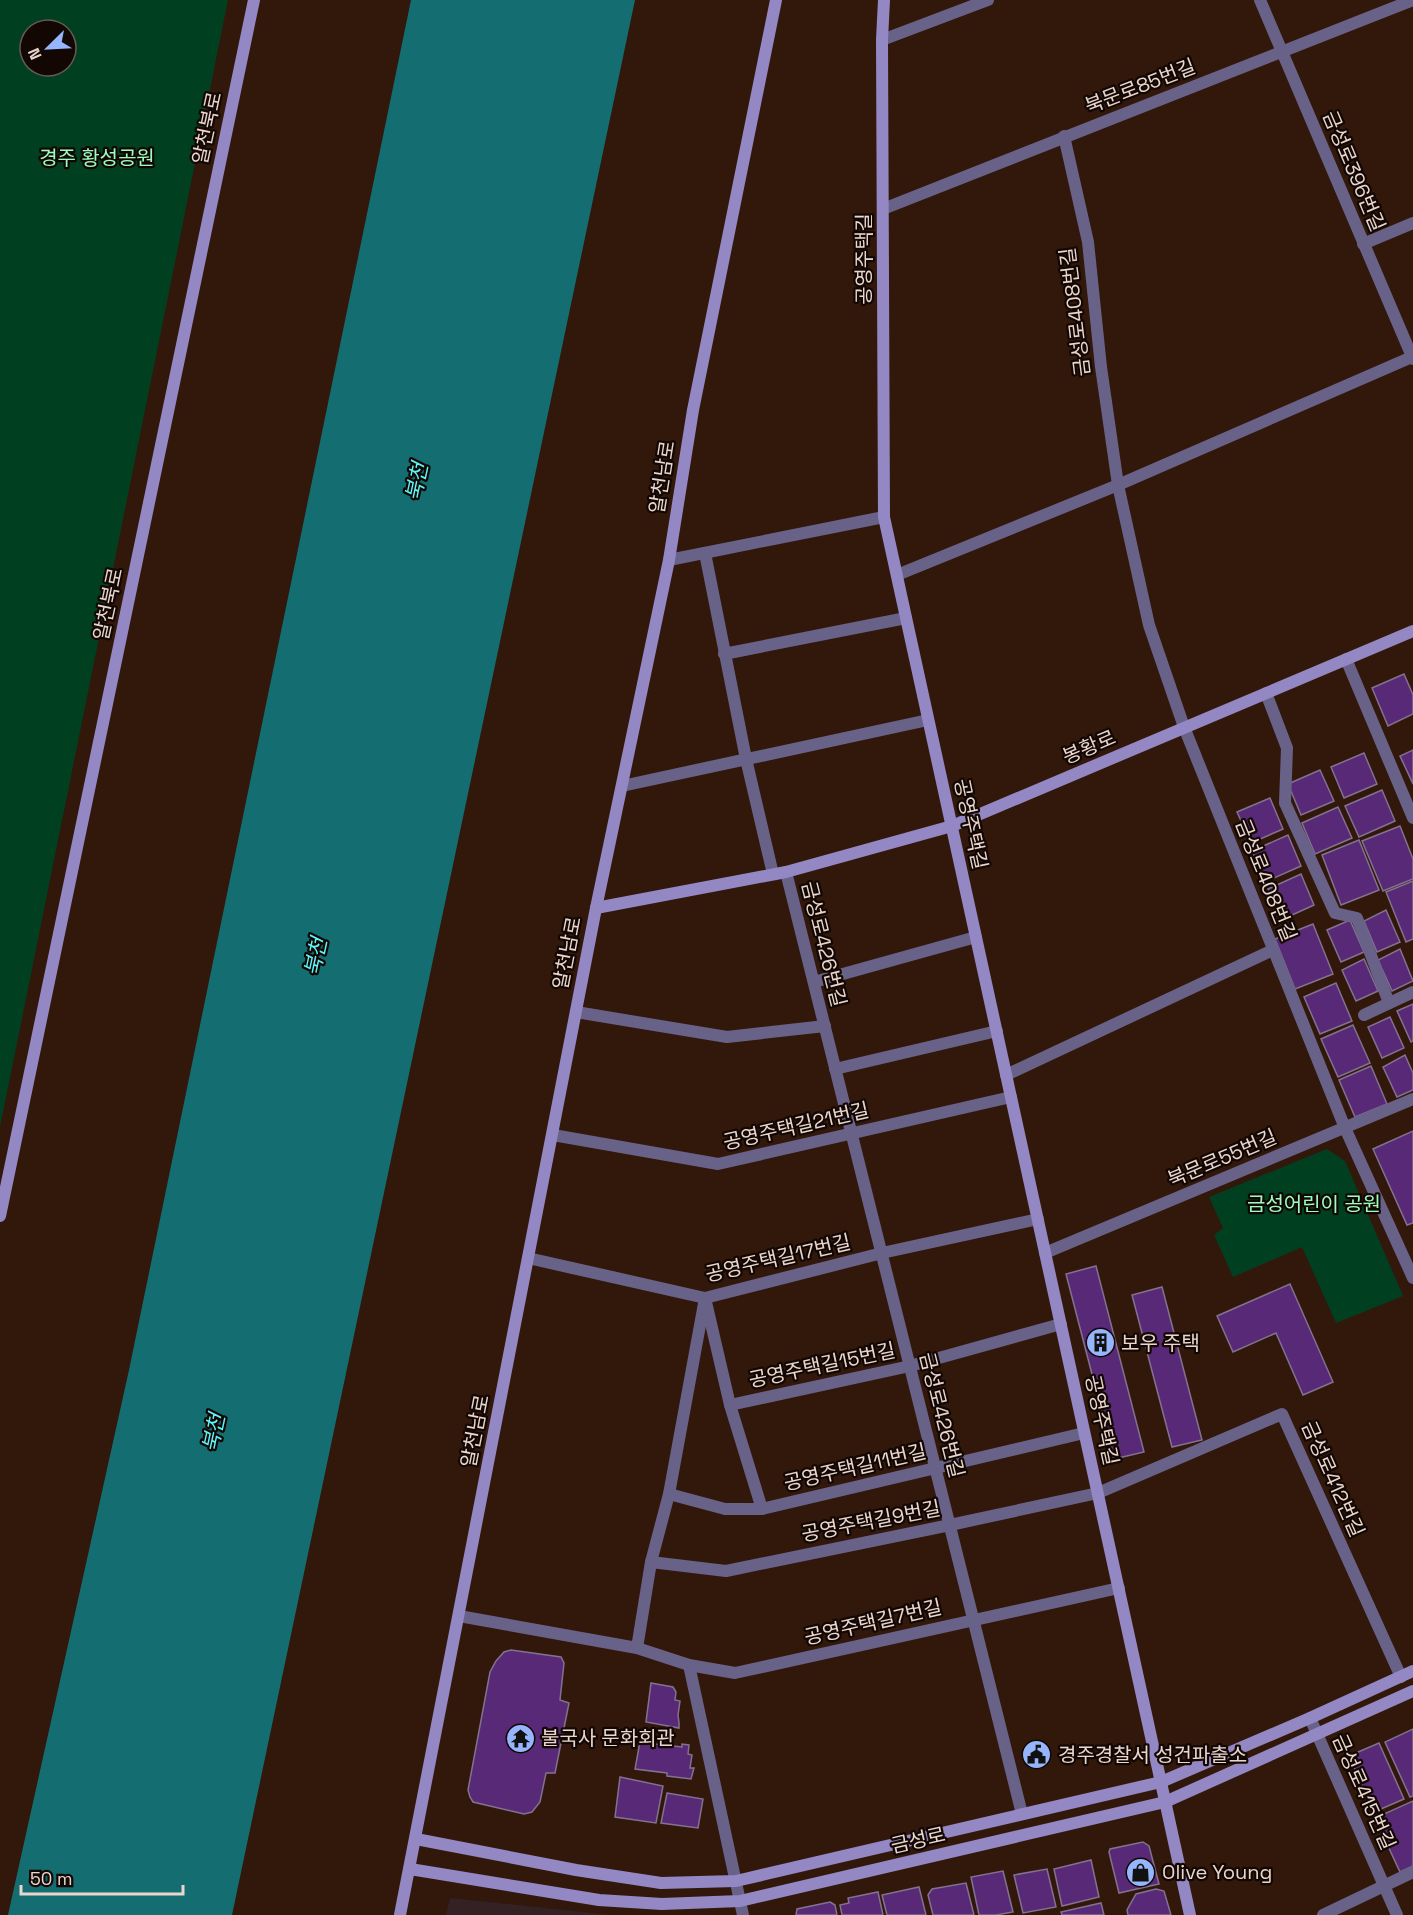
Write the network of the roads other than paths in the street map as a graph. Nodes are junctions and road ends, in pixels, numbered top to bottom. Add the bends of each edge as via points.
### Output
1 (254, 0) edge
2 (776, 0) edge
3 (884, 0) edge
4 (988, 0) edge
5 (1260, 0) edge
6 (1413, 0) edge
7 (882, 40) junction
8 (1282, 51) junction
9 (1064, 136) junction
10 (883, 209) junction
11 (1413, 222) edge
12 (1364, 244) junction
13 (1412, 358) edge
14 (1118, 485) junction
15 (884, 517) junction
16 (705, 553) junction
17 (669, 560) junction
18 (897, 575) junction
19 (906, 618) junction
20 (1413, 631) edge
21 (724, 654) junction
22 (1346, 659) junction
23 (1266, 693) junction
24 (928, 720) junction
25 (1184, 727) junction
26 (746, 759) junction
27 (622, 786) junction
28 (1413, 819) edge
29 (952, 826) junction
30 (786, 872) junction
31 (772, 874) junction
32 (596, 908) junction
33 (976, 937) junction
34 (1273, 950) junction
35 (814, 982) junction
36 (1413, 992) edge
37 (1389, 1003) junction
38 (576, 1012) junction
39 (1364, 1015) dead end
40 (825, 1026) junction
41 (997, 1031) junction
42 (835, 1069) junction
43 (1006, 1075) junction
44 (1011, 1097) junction
45 (1413, 1100) edge
46 (1345, 1128) junction
47 (851, 1133) junction
48 (552, 1135) junction
49 (0, 1216) edge
50 (1038, 1219) junction
51 (882, 1253) junction
52 (1045, 1253) junction
53 (528, 1258) junction
54 (1413, 1278) edge
55 (705, 1298) junction
56 (1061, 1324) junction
57 (910, 1366) junction
58 (730, 1405) junction
59 (1084, 1432) junction
60 (936, 1469) junction
61 (1098, 1492) junction
62 (669, 1494) junction
63 (762, 1509) junction
64 (950, 1525) junction
65 (651, 1562) junction
66 (1119, 1588) junction
67 (459, 1616) junction
68 (974, 1620) junction
69 (637, 1648) junction
70 (689, 1665) junction
71 (1413, 1671) edge
72 (1401, 1677) junction
73 (1413, 1691) edge
74 (1310, 1718) junction
75 (1317, 1736) junction
76 (1161, 1782) junction
77 (1166, 1802) junction
78 (1023, 1814) junction
79 (416, 1839) junction
80 (410, 1869) junction
81 (1413, 1872) edge
82 (736, 1881) junction
83 (1384, 1886) junction
84 (740, 1901) junction
85 (400, 1915) edge
86 (743, 1915) edge
87 (1190, 1915) edge
88 (1323, 1915) edge
89 (1397, 1915) edge

1 - 49 street, 알천북로
2 - 17 street, 알천남로 via 693,410
3 - 7 street, 공영주택길
4 - 7 street
5 - 8 street, 금성로396번길
6 - 8 street, 북문로85번길
7 - 10 street, 공영주택길
8 - 9 street, 북문로85번길
8 - 12 street, 금성로396번길
9 - 10 street, 북문로85번길
9 - 14 street, 금성로408번길 via 1088,242
10 - 15 street, 공영주택길
11 - 12 street
12 - 13 street, 금성로396번길
13 - 14 street, 금성로396번길
14 - 18 street
14 - 25 street, 금성로408번길 via 1149,625
15 - 16 street
15 - 18 street, 공영주택길
16 - 17 street
16 - 21 street
17 - 27 street, 알천남로
18 - 19 street, 공영주택길
19 - 21 street
19 - 24 street, 공영주택길
20 - 22 street, 봉황로
21 - 26 street
22 - 23 street, 봉황로
22 - 28 street
23 - 25 street, 봉황로
23 - 37 street via 1287,748 1285,803 1335,914 1357,918
24 - 26 street
24 - 29 street, 공영주택길
25 - 29 street, 봉황로
25 - 34 street, 금성로408번길
26 - 27 street
26 - 31 street
27 - 32 street, 알천남로
29 - 30 street, 봉황로
29 - 33 street, 공영주택길
30 - 31 street, 봉황로
30 - 35 street, 금성로426번길
31 - 32 street, 봉황로
32 - 38 street, 알천남로
33 - 35 street
33 - 41 street, 공영주택길
34 - 43 street
34 - 46 street, 금성로408번길
35 - 40 street, 금성로426번길
36 - 37 street
37 - 39 street
38 - 40 street, 금성로426번길 via 727,1037
38 - 48 street, 알천남로
40 - 42 street, 금성로426번길
41 - 42 street
41 - 43 street, 공영주택길
42 - 47 street, 금성로426번길
43 - 44 street, 공영주택길
44 - 47 street, 공영주택길21번길
44 - 50 street, 공영주택길
45 - 46 street, 북문로55번길
46 - 52 street, 북문로55번길
46 - 54 street, 금성로408번길
47 - 48 street, 공영주택길21번길 via 718,1164
47 - 51 street, 금성로426번길
48 - 53 street, 알천남로
50 - 51 street, 공영주택길17번길
50 - 52 street, 공영주택길
51 - 55 street, 공영주택길17번길
51 - 57 street, 금성로426번길
52 - 56 street, 공영주택길
53 - 55 street, 공영주택길17번길
53 - 67 street, 알천남로
55 - 58 street
55 - 62 street
56 - 57 street, 공영주택길15번길
56 - 59 street, 공영주택길
57 - 58 street, 공영주택길15번길
57 - 60 street, 금성로426번길
58 - 63 street
59 - 60 street, 공영주택길11번길
59 - 61 street, 공영주택길
60 - 63 street, 공영주택길11번길
60 - 64 street, 금성로426번길
61 - 64 street, 공영주택길9번길
61 - 66 street, 공영주택길
61 - 72 street, 금성로412번길 via 1282,1414
62 - 63 street, 공영주택길11번길 via 725,1509
62 - 65 street
64 - 65 street, 공영주택길9번길 via 726,1571
64 - 68 street, 금성로426번길
65 - 69 street
66 - 68 street, 공영주택길7번길
66 - 76 street, 공영주택길
67 - 69 street, 공영주택길7번길
67 - 79 street, 알천남로
68 - 70 street, 공영주택길7번길 via 735,1673
68 - 78 street, 금성로426번길
69 - 70 street, 공영주택길7번길
70 - 82 street
71 - 72 street, 금성로
72 - 74 street, 금성로
73 - 75 street, 금성로
74 - 75 street, 금성로415번길
74 - 76 street, 금성로
75 - 77 street, 금성로
75 - 83 street, 금성로415번길
76 - 77 street, 공영주택길
76 - 78 street, 금성로
77 - 84 street, 금성로
77 - 87 street, 공영주택길
78 - 82 street, 금성로
79 - 80 street, 알천남로
79 - 82 street, 금성로 via 660,1883
80 - 84 street, 금성로 via 599,1900 662,1904
80 - 85 street, 알천남로
81 - 83 street
82 - 84 street
83 - 88 street
83 - 89 street, 금성로415번길
84 - 86 street

